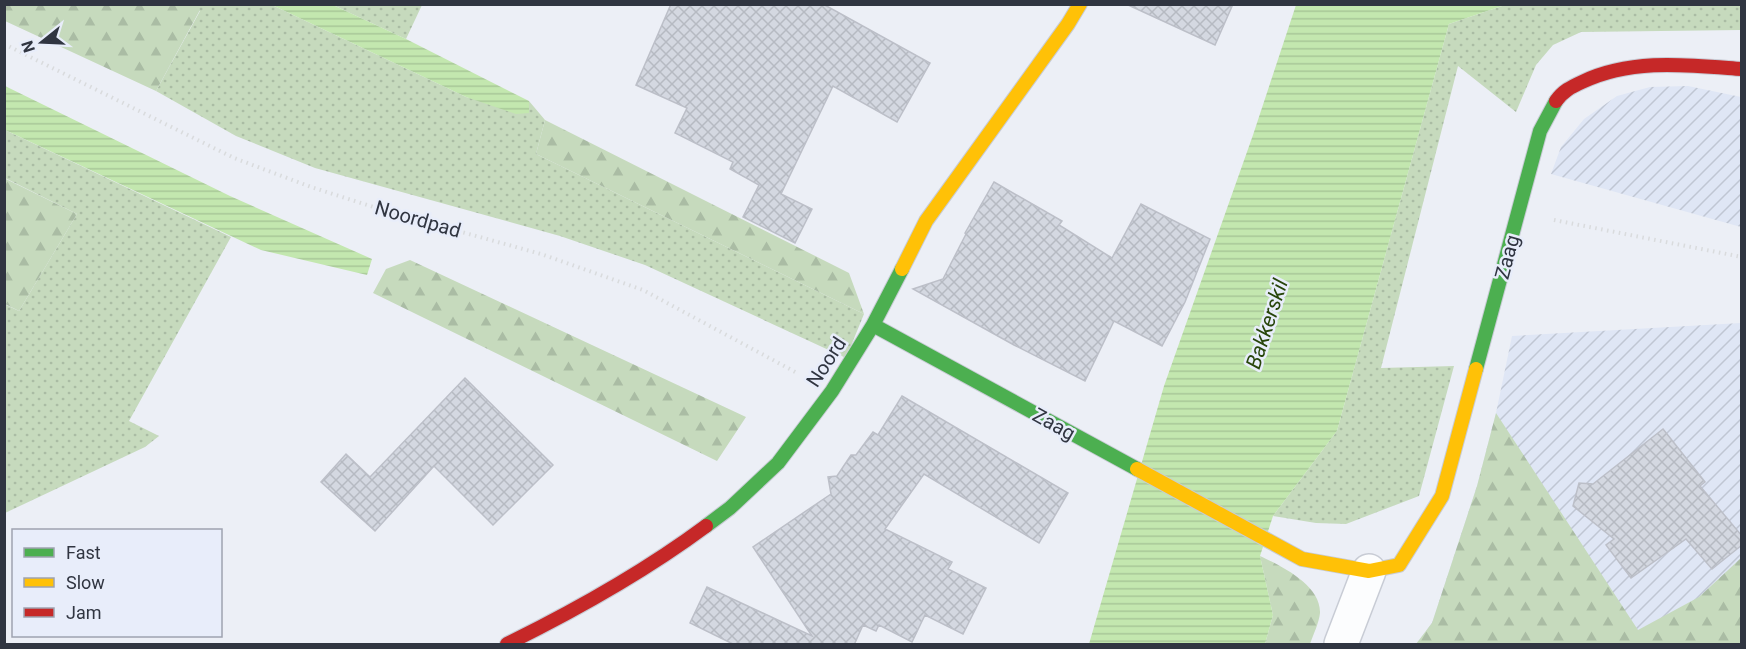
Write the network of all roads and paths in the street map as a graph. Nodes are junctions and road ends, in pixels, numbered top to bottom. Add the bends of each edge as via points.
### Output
1 (1080, 4) edge
2 (4, 44) edge
3 (1742, 69) edge
4 (1518, 213) junction
5 (1742, 257) edge
6 (873, 325) junction
7 (832, 391) junction
8 (1370, 571) junction
9 (507, 645) edge
10 (1341, 645) edge

1 - 6 street, Noord via 926,220
2 - 7 path, Noordpad via 234,158 311,187 541,254 644,291
3 - 4 street, Zaag via 1650,65 1589,77 1563,92 1540,131
4 - 5 path
4 - 8 street, Zaag via 1442,496 1399,565
6 - 7 street, Noord
6 - 8 street, Zaag via 1302,559
7 - 9 street, Noord via 778,463 730,508 669,554
8 - 10 street

